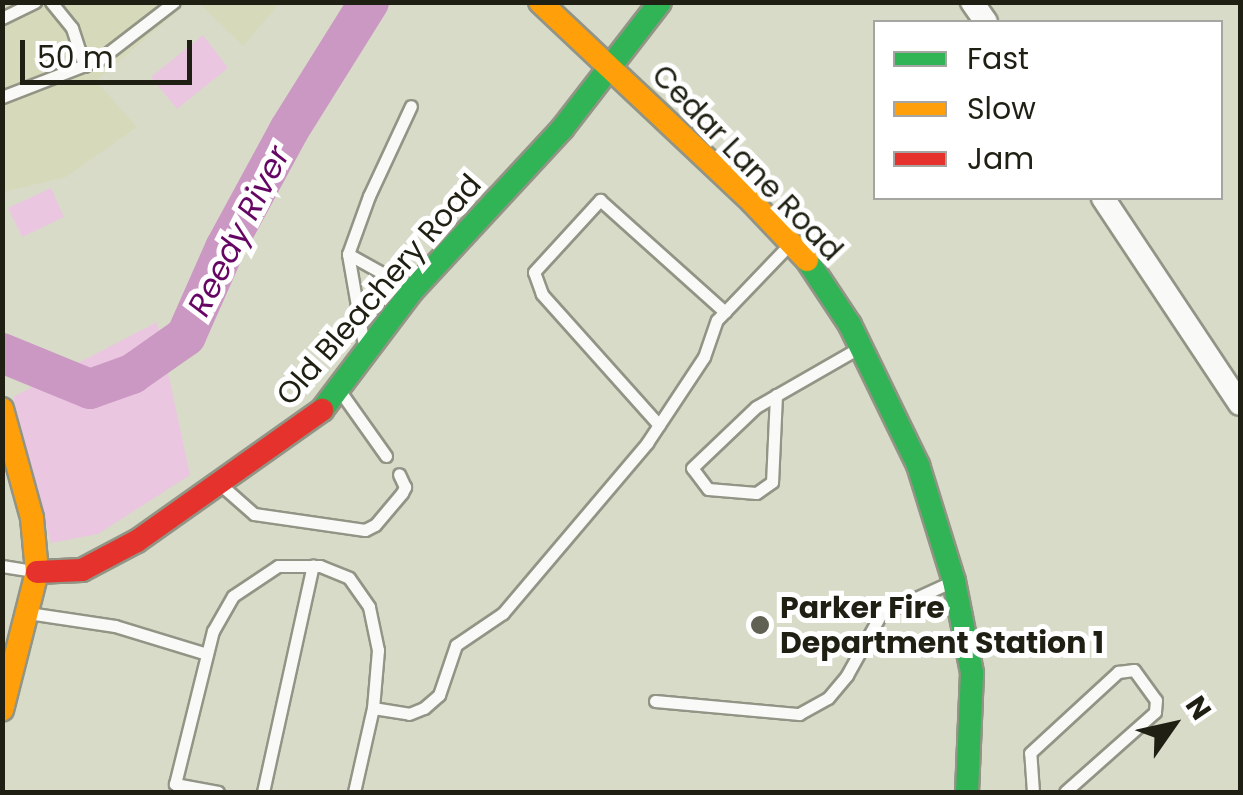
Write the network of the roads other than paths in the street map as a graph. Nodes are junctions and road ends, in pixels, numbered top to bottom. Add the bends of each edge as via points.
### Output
1 (36, 2) edge
2 (51, 2) edge
3 (174, 2) edge
4 (540, 2) edge
5 (660, 2) edge
6 (2, 18) edge
7 (84, 66) junction
8 (614, 67) junction
9 (2, 97) edge
10 (411, 106) dead end
11 (1104, 200) edge
12 (791, 243) junction
13 (348, 254) junction
14 (412, 290) junction
15 (725, 312) junction
16 (861, 347) junction
17 (364, 350) junction
18 (340, 391) junction
19 (776, 395) junction
20 (1240, 404) edge
21 (2, 408) edge
22 (658, 426) junction
23 (386, 456) dead end
24 (399, 474) dead end
25 (221, 484) junction
26 (312, 565) junction
27 (2, 566) edge
28 (37, 572) junction
29 (954, 581) junction
30 (28, 613) junction
31 (207, 654) junction
32 (654, 702) dead end
33 (373, 708) junction
34 (2, 710) edge
35 (218, 792) edge
36 (263, 792) edge
37 (354, 792) edge
38 (967, 792) edge
39 (1033, 792) edge
40 (1064, 792) edge

1 - 6 lane
2 - 7 lane via 72,28
3 - 7 lane
4 - 8 street, Cedar Lane Road
5 - 8 street, Old Bleachery Road
7 - 9 lane
8 - 12 street, Cedar Lane Road
8 - 14 street, Old Bleachery Road
10 - 13 lane
11 - 20 street
12 - 15 lane
12 - 16 street, Cedar Lane Road
13 - 14 lane
13 - 17 lane
14 - 17 street, Old Bleachery Road
15 - 22 lane
15 - 22 lane via 600,200 534,272 542,294
16 - 19 lane
16 - 29 street, Cedar Lane Road via 918,465
17 - 18 street, Old Bleachery Road
18 - 23 lane
18 - 25 street, Old Bleachery Road via 285,442
19 - 19 lane via 692,468 708,488 756,494 772,482
21 - 28 street via 32,518
22 - 33 lane via 503,613 456,645 438,695 409,714
24 - 25 lane via 402,494 364,530 254,514
25 - 28 street, Old Bleachery Road via 82,570
26 - 31 lane via 278,566 233,596
26 - 33 lane via 349,578 369,607 378,650
26 - 36 lane
27 - 28 lane
28 - 30 street
29 - 32 lane via 881,614 838,686 800,714
29 - 38 street, Cedar Lane Road via 972,673
30 - 31 lane via 116,626
30 - 34 street
31 - 35 lane via 175,784
33 - 37 lane
39 - 40 lane via 1030,753 1118,672 1134,670 1156,700 1155,712

